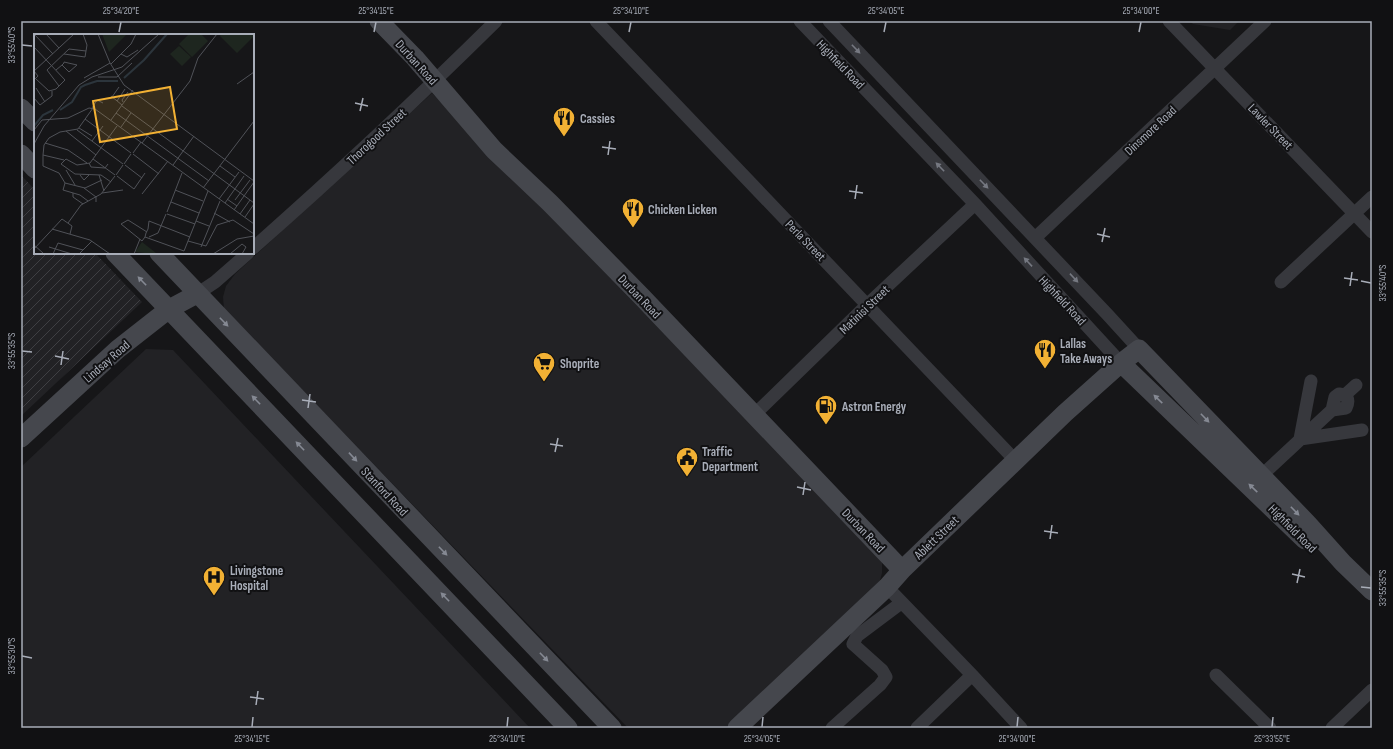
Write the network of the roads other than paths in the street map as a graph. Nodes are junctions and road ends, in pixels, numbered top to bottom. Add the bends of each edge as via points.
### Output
1 (379, 21) edge
2 (496, 21) edge
3 (596, 21) edge
4 (800, 21) edge
5 (829, 21) edge
6 (1169, 21) edge
7 (1265, 21) edge
8 (1215, 69) junction
9 (435, 81) junction
10 (21, 108) edge
11 (34, 121) edge
12 (21, 154) edge
13 (34, 168) edge
14 (1372, 197) edge
15 (975, 204) junction
16 (1354, 213) junction
17 (1372, 232) edge
18 (1036, 238) junction
19 (254, 247) edge
20 (116, 254) edge
21 (160, 254) edge
22 (247, 254) edge
23 (1281, 282) dead end
24 (197, 294) junction
25 (868, 305) junction
26 (169, 309) junction
27 (1139, 350) junction
28 (1121, 363) junction
29 (1311, 381) dead end
30 (1356, 385) dead end
31 (754, 415) junction
32 (1362, 430) dead end
33 (21, 438) edge
34 (1300, 439) junction
35 (1015, 460) junction
36 (1261, 476) junction
37 (902, 570) junction
38 (886, 587) junction
39 (1372, 591) edge
40 (901, 602) junction
41 (1372, 602) edge
42 (972, 675) junction
43 (1216, 675) dead end
44 (1372, 690) edge
45 (568, 728) edge
46 (612, 728) edge
47 (738, 728) edge
48 (832, 728) edge
49 (918, 728) edge
50 (1021, 728) edge
51 (1270, 728) edge
52 (1332, 728) edge

1 - 9 street, Durban Road
2 - 9 street, Thorogood Street
3 - 25 street, Perla Street
15 -> 4 street, Highfield Road
5 -> 18 street, Highfield Road
6 - 8 street, Lawler Street
7 - 8 street, Dinsmore Road
8 - 16 street, Lawler Street
8 - 18 street, Dinsmore Road
9 - 19 street, Thorogood Street
9 - 31 street, Durban Road via 494,150 550,203
10 - 11 street
12 - 13 street
14 - 16 street
15 - 25 street, Matinisi Street
28 -> 15 street, Highfield Road
16 - 17 street, Lawler Street
16 - 23 street
18 -> 27 street, Highfield Road
26 -> 20 street
21 - 24 street, Stanford Road
22 - 24 street
24 - 26 street, Lindsay Road
24 -> 46 street, Stanford Road
25 - 31 street, Matinisi Street
25 - 35 street, Perla Street
26 - 33 street, Lindsay Road via 118,349
45 -> 26 street
27 - 28 street, Ablett Street
27 -> 36 street, Highfield Road
28 - 35 street, Ablett Street
41 -> 28 street, Highfield Road via 1333,568
29 - 34 street
30 - 34 street via 1345,395 1348,401 1346,408 1332,410
31 - 37 street, Durban Road
32 - 34 street
34 - 36 street
35 - 37 street, Ablett Street
36 -> 39 street, Highfield Road
37 - 38 street, Ablett Street
38 - 40 street
38 - 47 street, Ablett Street
40 - 42 street
40 - 48 street via 857,636 853,644 882,670 886,677
42 - 49 street
42 - 50 street
43 - 51 street
44 - 52 street

